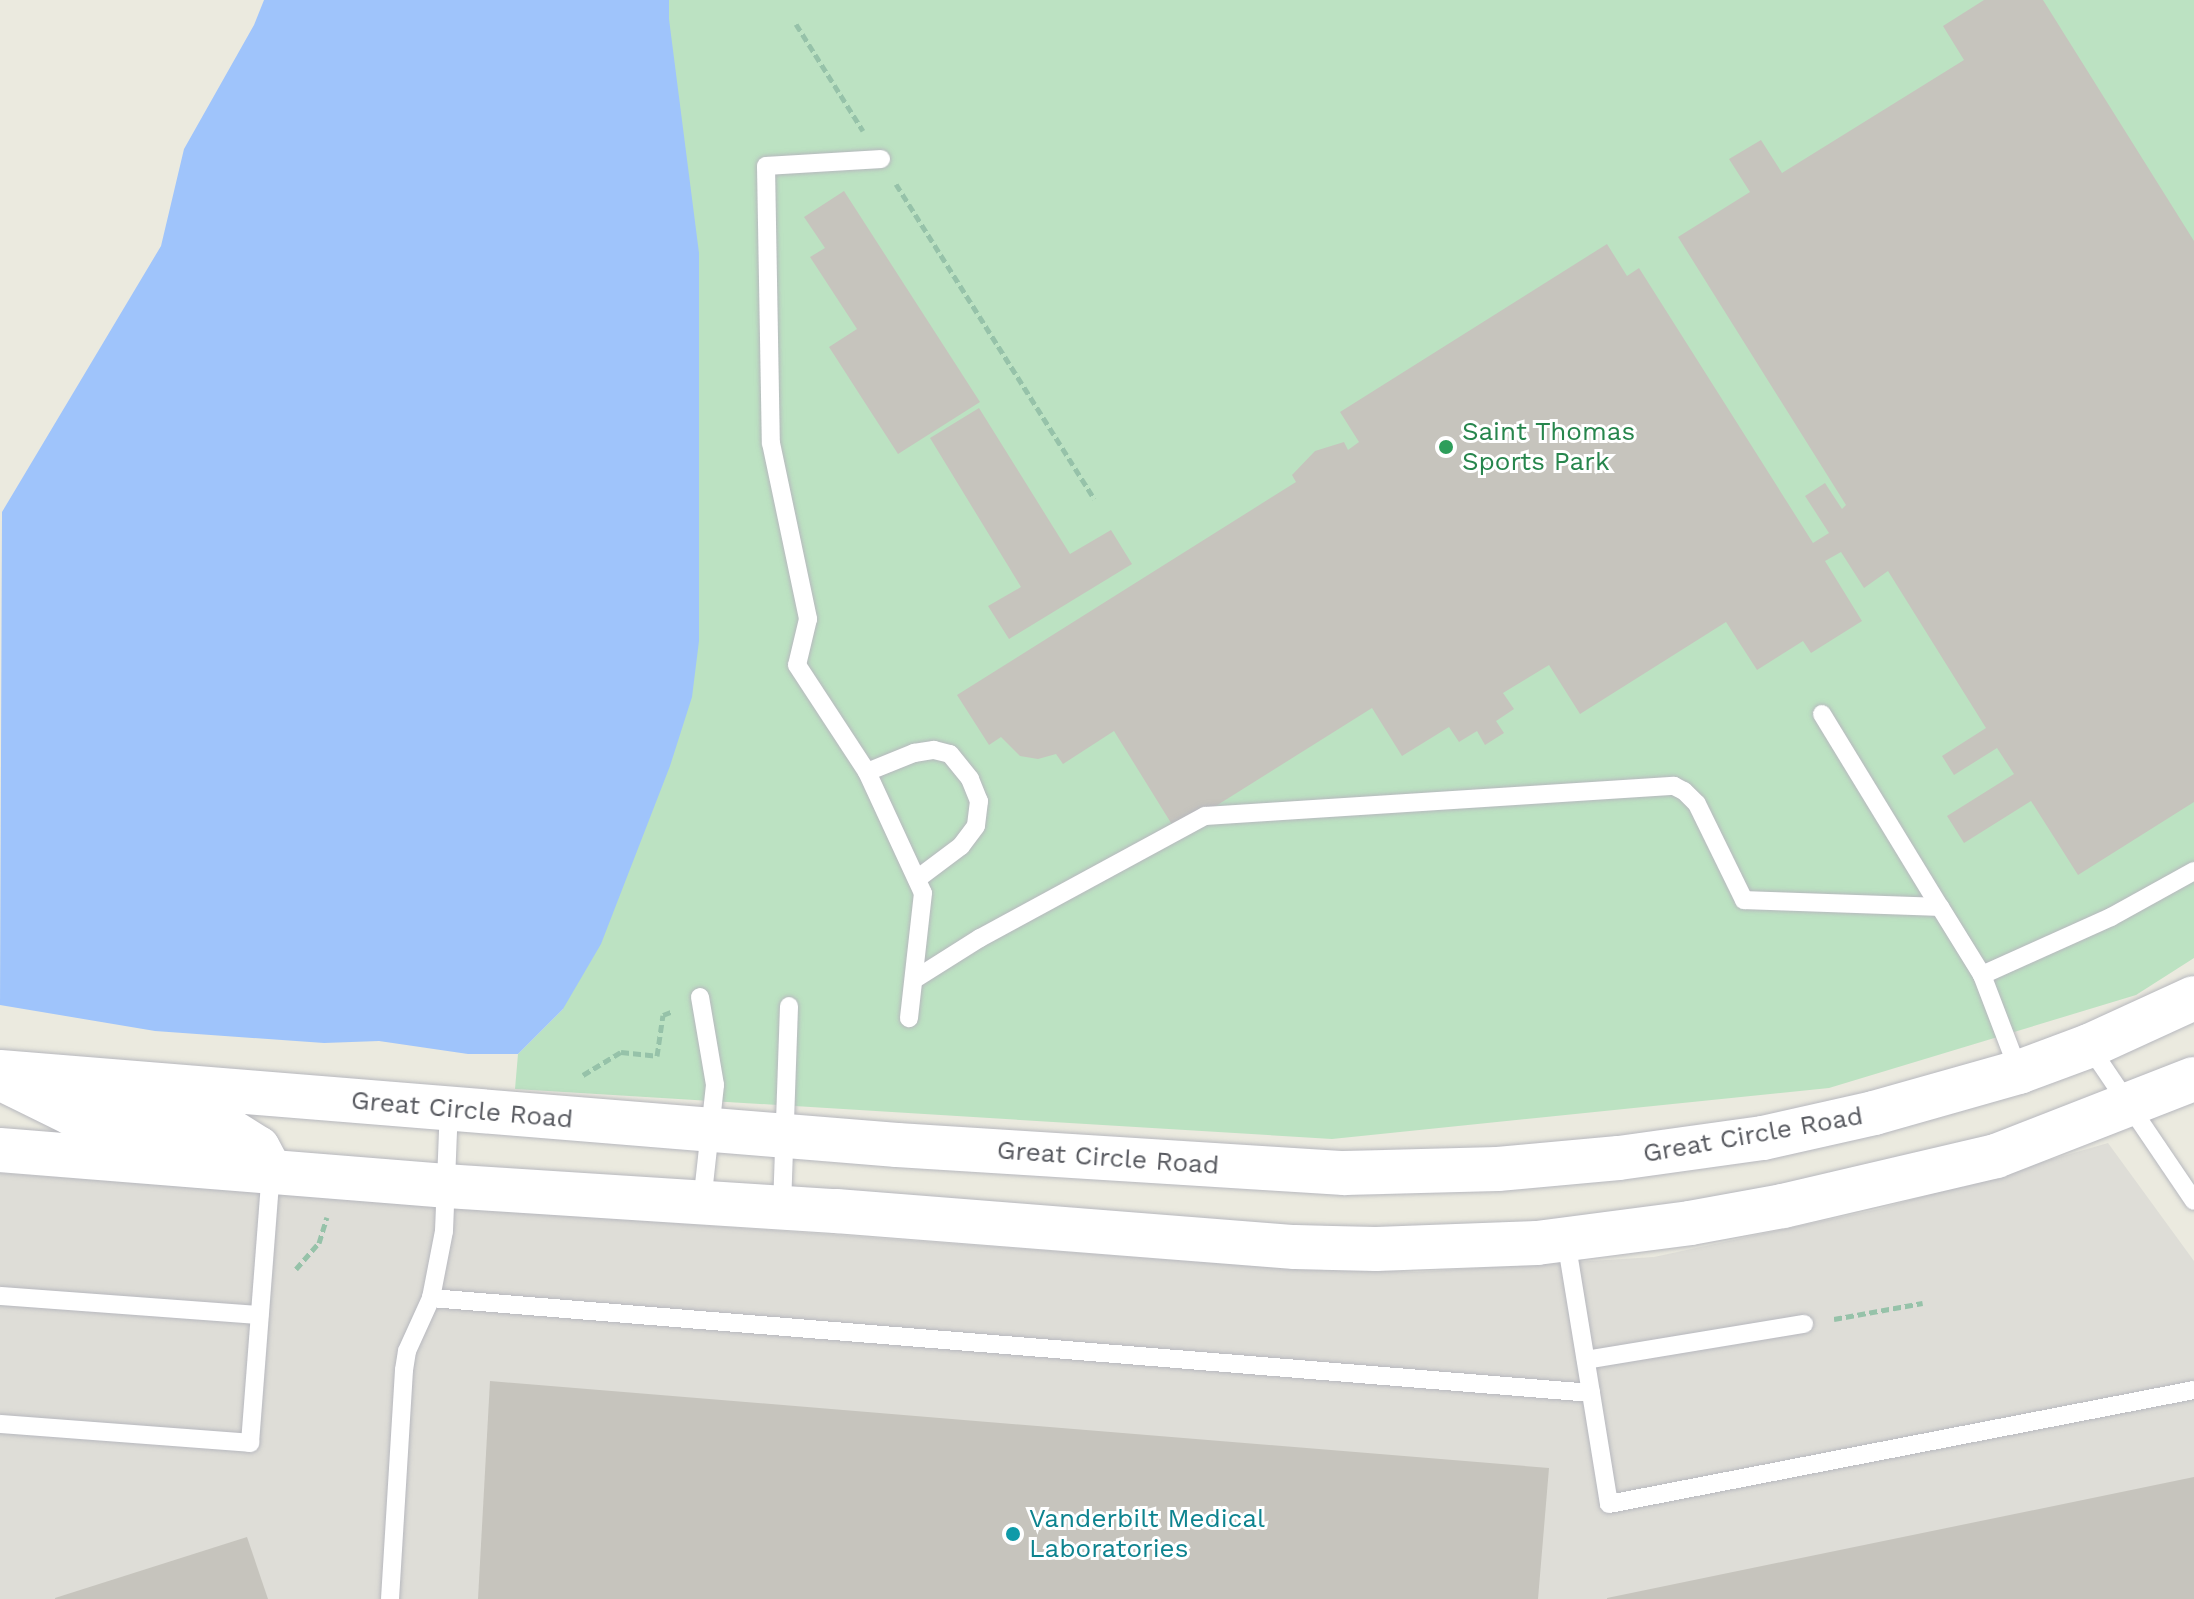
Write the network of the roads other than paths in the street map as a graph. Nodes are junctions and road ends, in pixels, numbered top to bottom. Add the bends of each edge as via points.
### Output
1 (881, 159) road end
2 (1822, 714) dead end
3 (867, 772) junction
4 (2194, 871) edge
5 (917, 879) junction
6 (1940, 907) junction
7 (1982, 975) junction
8 (915, 979) junction
9 (700, 997) road end
10 (2194, 998) edge
11 (789, 1006) dead end
12 (909, 1018) dead end
13 (2089, 1046) junction
14 (2019, 1072) junction
15 (0, 1075) edge
16 (2194, 1079) edge
17 (2129, 1105) junction
18 (449, 1109) junction
19 (710, 1129) junction
20 (785, 1136) junction
21 (0, 1150) edge
22 (271, 1172) junction
23 (446, 1186) junction
24 (2194, 1201) edge
25 (702, 1202) junction
26 (782, 1207) junction
27 (1566, 1240) junction
28 (0, 1296) edge
29 (431, 1298) junction
30 (259, 1315) junction
31 (1804, 1324) road end
32 (1586, 1360) junction
33 (2194, 1390) edge
34 (1591, 1393) junction
35 (0, 1424) edge
36 (390, 1599) edge

1 - 3 lane via 766,166 771,443 808,619 797,665
2 - 6 lane
3 - 5 lane
3 - 5 lane via 934,750 950,754 970,779 979,801 976,826 961,846
4 - 7 lane via 2111,917
5 - 8 lane via 923,893
6 - 7 lane
6 - 8 lane via 1744,900 1697,804 1674,786 1205,816
7 - 14 lane
8 - 12 lane
9 - 19 lane via 715,1085
10 - 13 street, Great Circle Road
11 - 20 lane
13 - 14 street, Great Circle Road
13 - 17 lane
14 - 20 street, Great Circle Road via 1763,1138 1498,1169 1344,1173
15 - 18 street, Great Circle Road
15 - 22 street via 71,1113 224,1127 258,1148
16 - 17 street
17 - 24 lane
17 - 27 street via 1996,1156 1920,1175 1705,1221
18 - 19 street, Great Circle Road
18 - 23 lane
19 - 20 street, Great Circle Road
19 - 25 lane
20 - 26 lane
21 - 22 street
22 - 23 street
22 - 30 lane
23 - 25 street
23 - 29 lane
25 - 26 street
26 - 27 street via 1295,1247 1376,1249
27 - 32 lane
28 - 30 lane
29 - 34 lane
29 - 36 lane via 404,1370
30 - 35 lane via 250,1443
31 - 32 lane
32 - 34 lane
33 - 34 lane via 1609,1504

